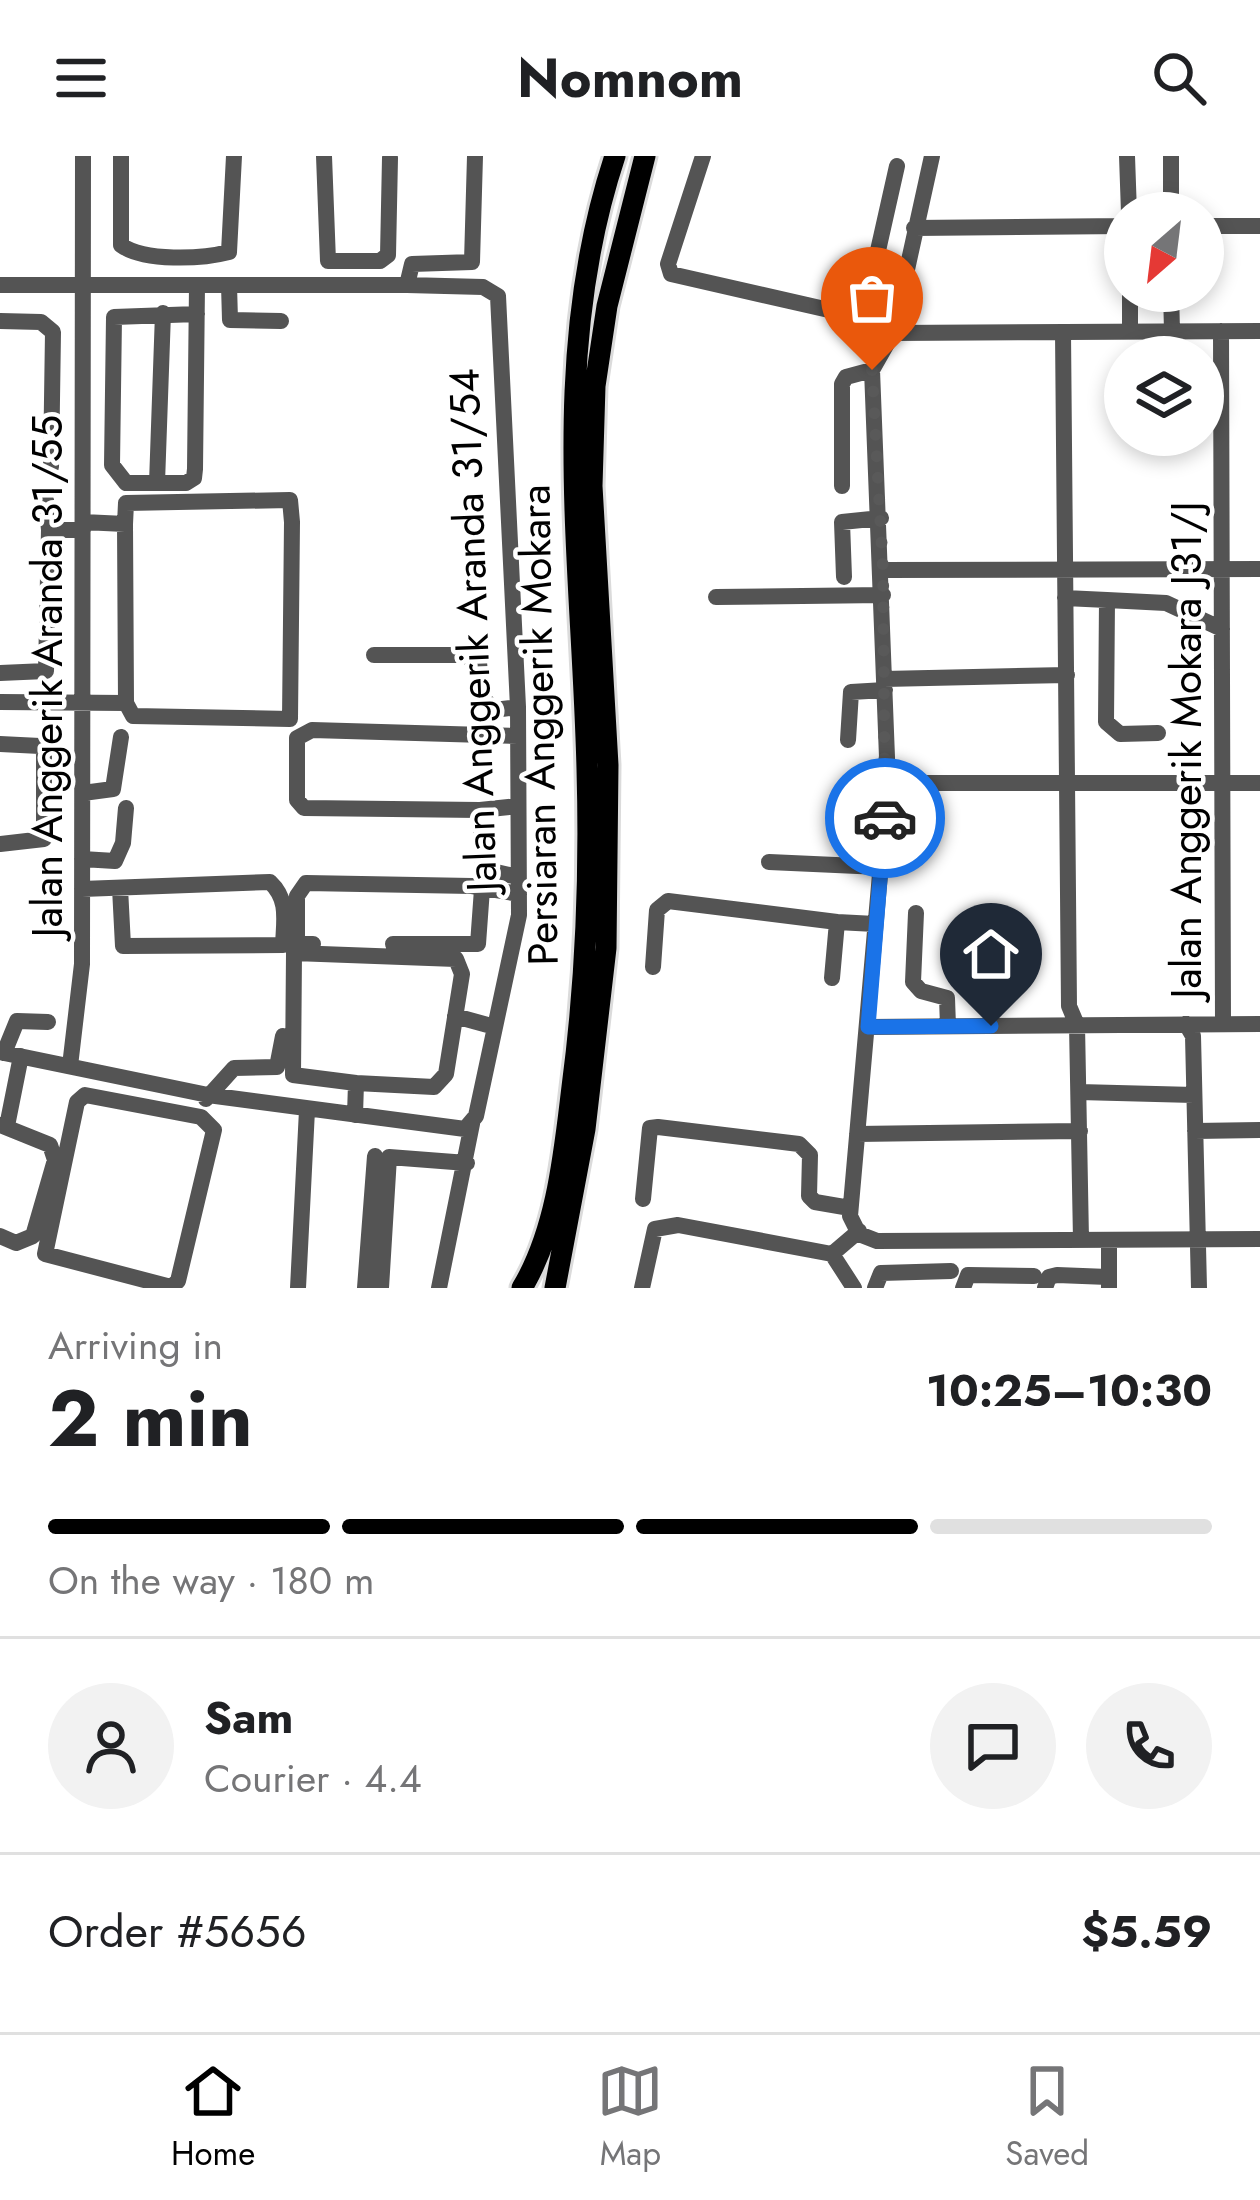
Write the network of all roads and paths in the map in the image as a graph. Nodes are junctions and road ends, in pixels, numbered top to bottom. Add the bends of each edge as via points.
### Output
1 (83, 156) edge
2 (121, 156) edge
3 (234, 156) edge
4 (324, 156) edge
5 (475, 156) edge
6 (615, 156) edge
7 (645, 156) edge
8 (703, 156) edge
9 (932, 156) edge
10 (1127, 156) edge
11 (1171, 156) edge
12 (390, 158) edge
13 (898, 161) edge
14 (926, 176) junction
15 (1128, 192) edge
16 (1171, 192) edge
17 (1104, 226) edge
18 (1224, 226) edge
19 (1260, 226) edge
20 (914, 227) junction
21 (175, 256) junction
22 (328, 261) junction
23 (0, 285) edge
24 (84, 285) junction
25 (176, 285) junction
26 (197, 285) junction
27 (229, 285) junction
28 (330, 285) junction
29 (406, 285) junction
30 (1130, 312) edge
31 (1172, 312) edge
32 (163, 314) junction
33 (197, 314) junction
34 (281, 320) dead end
35 (0, 321) edge
36 (1172, 331) junction
37 (1221, 331) junction
38 (1260, 331) edge
39 (1064, 332) junction
40 (1130, 332) junction
41 (893, 333) junction
42 (872, 370) junction
43 (51, 467) dead end
44 (157, 483) junction
45 (842, 486) dead end
46 (46, 500) dead end
47 (881, 518) junction
48 (125, 524) junction
49 (83, 526) junction
50 (50, 530) junction
51 (1222, 569) junction
52 (1260, 569) edge
53 (883, 570) junction
54 (1065, 570) junction
55 (844, 577) dead end
56 (883, 595) junction
57 (716, 597) dead end
58 (1066, 598) junction
59 (1106, 600) junction
60 (1222, 629) junction
61 (374, 655) dead end
62 (0, 674) edge
63 (1067, 675) junction
64 (885, 685) junction
65 (0, 702) edge
66 (83, 702) junction
67 (126, 703) junction
68 (518, 707) junction
69 (1158, 733) dead end
70 (518, 736) junction
71 (121, 737) dead end
72 (848, 740) dead end
73 (0, 744) edge
74 (889, 783) junction
75 (1069, 783) junction
76 (1222, 783) junction
77 (1260, 783) edge
78 (82, 793) junction
79 (518, 806) junction
80 (126, 808) dead end
81 (480, 810) junction
82 (0, 844) edge
83 (82, 859) junction
84 (769, 862) dead end
85 (880, 867) junction
86 (518, 886) junction
87 (120, 888) junction
88 (82, 889) junction
89 (482, 889) junction
90 (916, 913) dead end
91 (837, 922) junction
92 (875, 924) junction
93 (653, 968) dead end
94 (832, 978) dead end
95 (455, 1016) junction
96 (8, 1020) edge
97 (48, 1022) dead end
98 (1186, 1024) junction
99 (1223, 1024) junction
100 (1260, 1024) edge
101 (1077, 1025) junction
102 (948, 1026) junction
103 (496, 1027) junction
104 (868, 1027) junction
105 (283, 1036) dead end
106 (8, 1054) edge
107 (70, 1066) junction
108 (356, 1083) junction
109 (1079, 1092) junction
110 (208, 1095) junction
111 (1194, 1095) junction
112 (307, 1111) junction
113 (355, 1115) junction
114 (201, 1117) junction
115 (472, 1124) junction
116 (4, 1126) edge
117 (1260, 1130) edge
118 (1081, 1131) junction
119 (1195, 1131) junction
120 (857, 1134) junction
121 (375, 1156) dead end
122 (467, 1163) junction
123 (643, 1199) dead end
124 (850, 1208) junction
125 (859, 1231) junction
126 (0, 1236) edge
127 (1197, 1239) junction
128 (1260, 1239) edge
129 (949, 1240) junction
130 (1026, 1240) junction
131 (1081, 1240) junction
132 (1109, 1240) junction
133 (832, 1255) junction
134 (952, 1280) edge
135 (1109, 1283) edge
136 (1037, 1284) edge
137 (298, 1288) edge
138 (365, 1288) edge
139 (381, 1288) edge
140 (440, 1288) edge
141 (521, 1288) edge
142 (555, 1288) edge
143 (642, 1288) edge
144 (854, 1288) edge
145 (875, 1288) edge
146 (963, 1288) edge
147 (1198, 1288) edge

1 - 24 street, Jalan Anggerik Aranda 31/55
2 - 21 street via 121,245
3 - 21 street via 230,252
4 - 22 street
5 - 29 street via 472,262 412,264
6 - 141 main road, Persiaran Anggerik Mokara via 583,282 572,410 587,767 580,1025 556,1186 542,1247
7 - 142 main road, Persiaran Anggerik Mokara via 595,386 606,948 579,1174
8 - 13 street via 671,274 851,315 866,304
9 - 14 street
10 - 15 street
11 - 16 street
12 - 22 street via 388,255
13 - 14 street
14 - 20 street
17 - 20 street
18 - 19 street
20 - 41 street
21 - 25 street
22 - 28 street
23 - 24 street
24 - 25 street
24 - 49 street, Jalan Anggerik Aranda 31/55
25 - 26 street
26 - 27 street
26 - 33 street
27 - 28 street
27 - 34 street via 230,320
28 - 29 street
29 - 68 street, Jalan Anggerik Aranda 31/54 via 483,287 498,296
30 - 40 street
31 - 36 street
32 - 33 street
32 - 44 street
32 - 44 street via 113,317 112,465 126,483
33 - 44 street via 194,478
35 - 43 street via 41,322 53,332
36 - 37 street
36 - 40 street
37 - 38 street
37 - 51 street, Jalan Anggerik Mokara J31/J
39 - 40 street
39 - 41 street
39 - 54 street
41 - 42 street
42 - 45 street via 842,384
42 - 47 street
46 - 50 street
47 - 53 street
47 - 55 street via 842,522
48 - 49 street
48 - 67 street
48 - 67 street via 126,503 290,500 292,522 290,719 133,716
49 - 50 street
49 - 66 street, Jalan Anggerik Aranda 31/55
50 - 62 street via 50,661 46,671
51 - 52 street
51 - 54 street
51 - 60 street, Jalan Anggerik Mokara J31/J
53 - 54 street
53 - 56 street
54 - 58 street
56 - 57 street
56 - 64 street
58 - 59 street
58 - 63 street
59 - 60 street via 1166,602
59 - 69 street via 1106,722 1120,734
60 - 76 street, Jalan Anggerik Mokara J31/J
61 - 68 street via 463,655 479,662 482,697 494,710
63 - 64 street
63 - 75 street
64 - 72 street via 851,692
64 - 74 street
65 - 66 street
66 - 67 street
66 - 78 street, Jalan Anggerik Aranda 31/55
68 - 70 street, Jalan Anggerik Aranda 31/54
70 - 79 street, Jalan Anggerik Aranda 31/54
70 - 81 street via 312,730 297,738 297,800 304,808
71 - 78 street via 113,789
73 - 82 street via 44,752 44,839
74 - 75 street
74 - 85 street
75 - 76 street
75 - 101 street via 1069,1006
76 - 77 street
76 - 99 street, Jalan Anggerik Mokara J31/J
78 - 83 street, Jalan Anggerik Aranda 31/55
79 - 81 street
79 - 86 street, Jalan Anggerik Aranda 31/54
80 - 83 street via 115,861
81 - 86 street via 483,869
83 - 88 street, Jalan Anggerik Aranda 31/55
84 - 85 street
85 - 92 street
86 - 89 street
86 - 103 street, Jalan Anggerik Aranda 31/54
87 - 87 street via 270,882 285,906 283,945 123,946
87 - 88 street
88 - 107 street, Jalan Anggerik Aranda 31/55
89 - 89 street via 306,884 297,896 297,944 478,944
90 - 102 street via 913,982 947,998
91 - 92 street
91 - 93 street via 661,903
91 - 94 street
92 - 104 street
95 - 103 street
95 - 108 street via 446,1074 434,1088
95 - 108 street via 462,974 456,959 294,953 293,1075
96 - 97 street
96 - 106 street
98 - 99 street
98 - 101 street
98 - 111 street
99 - 100 street
101 - 102 street
101 - 109 street
102 - 104 street
103 - 115 street, Jalan Anggerik Aranda 31/54
104 - 120 street
105 - 110 street via 277,1067 234,1068
106 - 107 street
106 - 116 street
107 - 110 street
108 - 113 street
109 - 111 street
109 - 118 street
110 - 112 street
110 - 114 street
111 - 119 street
112 - 113 street
112 - 137 street
113 - 115 street via 453,1130
114 - 114 street via 80,1097 45,1254 161,1286 178,1281 213,1140
115 - 122 street, Jalan Anggerik Aranda 31/54
116 - 126 street via 50,1145 55,1160 33,1236 16,1243
117 - 119 street
118 - 120 street
118 - 131 street
119 - 127 street
120 - 124 street
121 - 138 street
122 - 139 street via 389,1157
122 - 140 street, Jalan Anggerik Aranda 31/54
123 - 124 street via 650,1128 658,1126 800,1144 810,1155 809,1196
124 - 125 street
125 - 129 street via 877,1241
125 - 133 street
127 - 128 street
127 - 132 street
127 - 147 street
129 - 130 street
129 - 134 street
130 - 131 street
130 - 136 street
131 - 132 street
132 - 135 street
133 - 143 street via 678,1225 655,1228
133 - 144 street
134 - 145 street via 880,1273
135 - 136 street via 1057,1275
136 - 146 street via 968,1275

